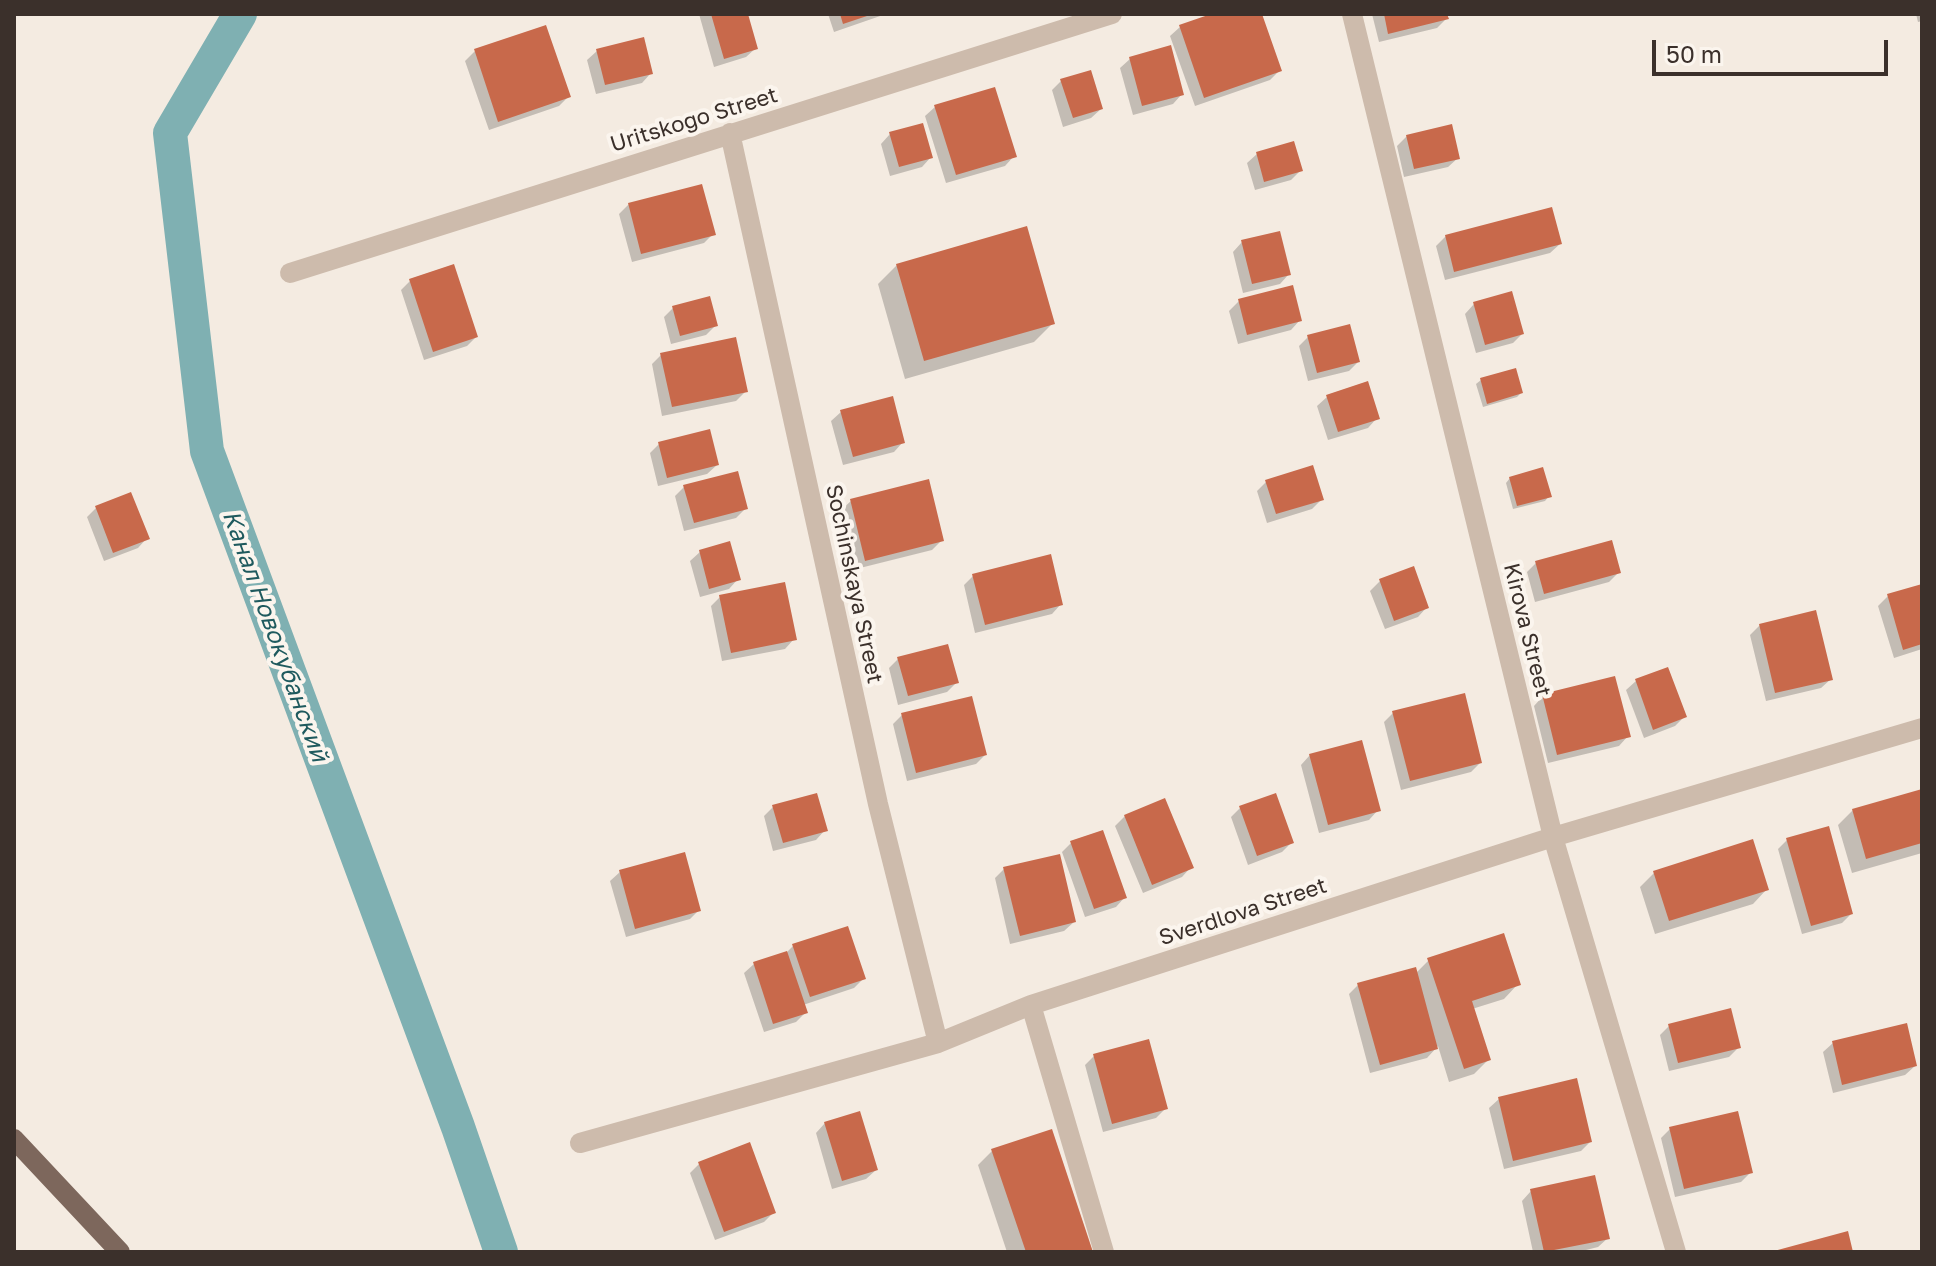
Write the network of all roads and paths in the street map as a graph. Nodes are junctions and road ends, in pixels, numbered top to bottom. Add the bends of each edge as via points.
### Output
1 (1112, 14) edge
2 (1352, 14) edge
3 (730, 133) junction
4 (290, 273) dead end
5 (1922, 728) edge
6 (1553, 837) junction
7 (1031, 1005) junction
8 (938, 1043) junction
9 (14, 1139) edge
10 (580, 1143) dead end
11 (120, 1252) edge
12 (1104, 1252) edge
13 (1676, 1252) edge

1 - 3 street, Uritskogo Street
2 - 6 street, Kirova Street
3 - 4 street, Uritskogo Street
3 - 8 street, Sochinskaya Street via 878,804
5 - 6 street, Sverdlova Street
6 - 7 street, Sverdlova Street
6 - 13 street, Kirova Street
7 - 8 street, Sverdlova Street
7 - 12 street
8 - 10 street, Sverdlova Street
9 - 11 main road

